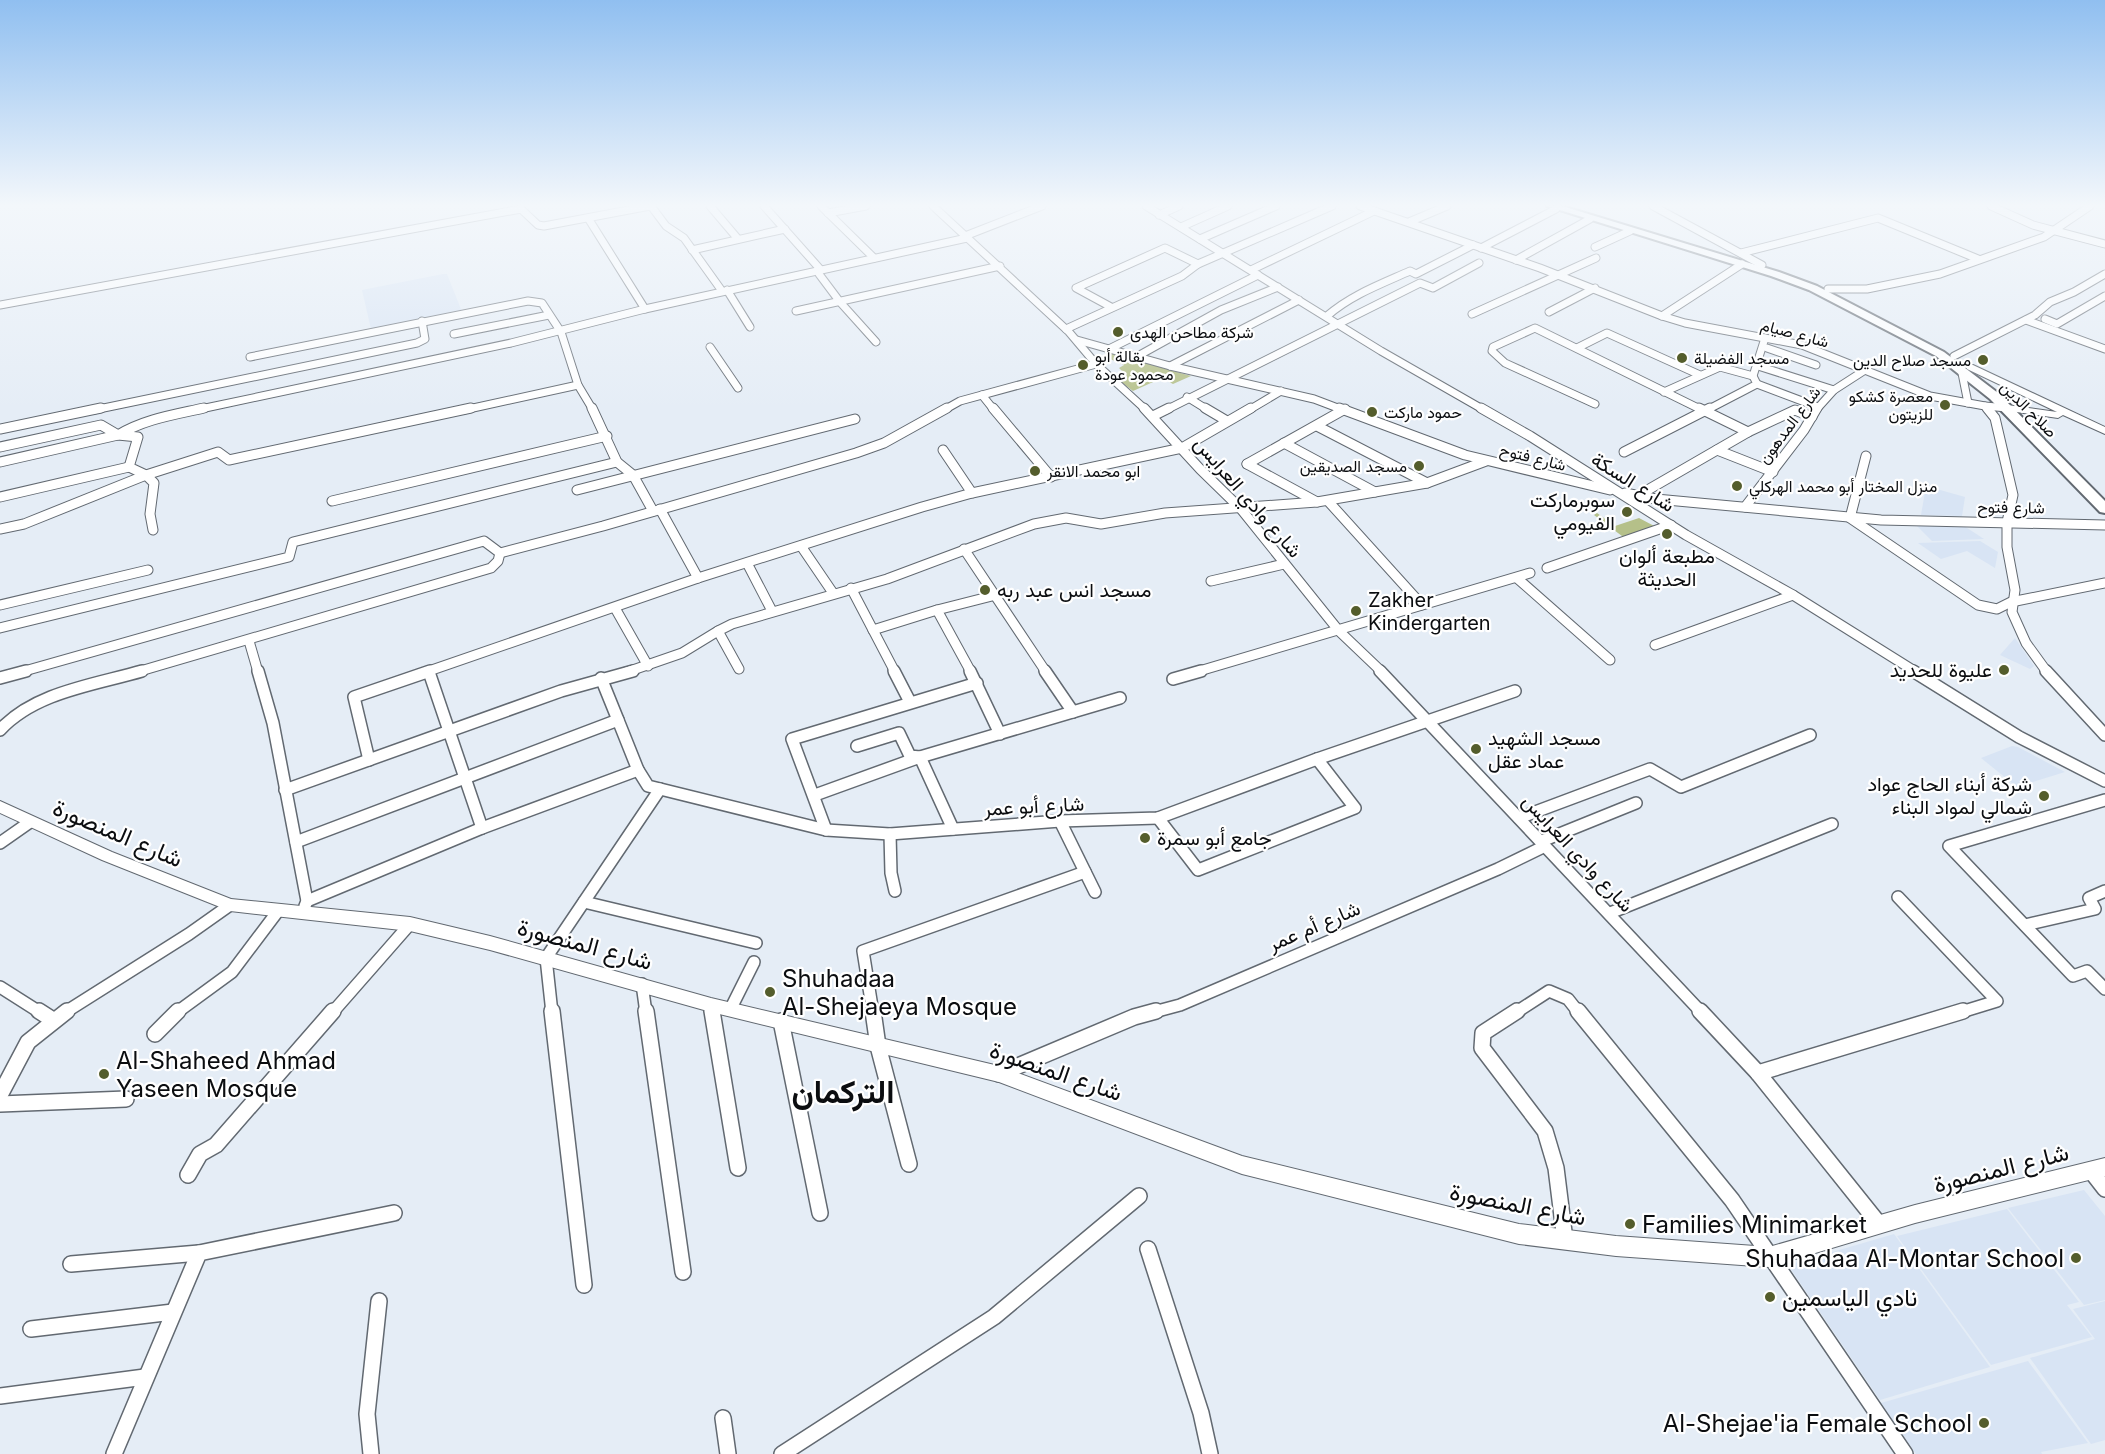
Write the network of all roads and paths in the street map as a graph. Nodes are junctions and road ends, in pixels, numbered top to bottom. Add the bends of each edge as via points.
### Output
1 (169, 274) edge
2 (623, 274) edge
3 (711, 274) edge
4 (799, 274) edge
5 (819, 274) edge
6 (964, 274) edge
7 (1007, 274) edge
8 (1107, 274) edge
9 (1185, 274) edge
10 (1251, 274) edge
11 (1257, 274) edge
12 (1406, 274) edge
13 (1459, 274) edge
14 (1557, 274) edge
15 (1719, 274) edge
16 (1775, 274) edge
17 (1785, 274) edge
18 (1940, 274) edge
19 (2104, 274) edge
20 (1560, 275) junction
21 (1278, 287) junction
22 (1595, 288) junction
23 (1828, 290) junction
24 (724, 291) junction
25 (2105, 296) edge
26 (1299, 300) junction
27 (840, 302) junction
28 (0, 305) edge
29 (1111, 307) junction
30 (645, 309) junction
31 (796, 311) dead end
32 (1549, 312) dead end
33 (1472, 314) dead end
34 (549, 315) junction
35 (2035, 315) junction
36 (1327, 316) junction
37 (1662, 316) junction
38 (2026, 320) junction
39 (422, 321) junction
40 (1339, 324) junction
41 (750, 327) dead end
42 (561, 332) junction
43 (454, 334) dead end
44 (1070, 334) junction
45 (1766, 338) junction
46 (876, 342) dead end
47 (710, 348) dead end
48 (1577, 348) junction
49 (1767, 348) dead end
50 (1109, 349) junction
51 (2105, 350) edge
52 (1828, 355) junction
53 (1954, 356) junction
54 (250, 357) dead end
55 (1136, 357) junction
56 (1096, 364) junction
57 (1816, 364) junction
58 (1170, 366) junction
59 (1758, 366) junction
60 (1965, 368) junction
61 (1865, 370) junction
62 (1700, 375) junction
63 (1799, 378) junction
64 (1229, 379) junction
65 (1755, 380) junction
66 (578, 386) junction
67 (738, 388) dead end
68 (1834, 390) junction
69 (1281, 391) junction
70 (1664, 392) junction
71 (982, 395) junction
72 (1187, 397) junction
73 (1968, 403) junction
74 (1595, 404) dead end
75 (1985, 406) junction
76 (1818, 407) junction
77 (2007, 408) junction
78 (1345, 409) junction
79 (2020, 409) junction
80 (1705, 412) junction
81 (1154, 416) junction
82 (1812, 417) junction
83 (2072, 417) junction
84 (855, 419) dead end
85 (1227, 421) junction
86 (1317, 426) junction
87 (0, 429) edge
88 (2105, 431) edge
89 (1748, 432) junction
90 (118, 435) junction
91 (607, 436) junction
92 (1284, 443) junction
93 (0, 447) edge
94 (1182, 448) junction
95 (943, 450) dead end
96 (1717, 450) junction
97 (1624, 452) dead end
98 (1866, 456) dead end
99 (1486, 461) junction
100 (0, 462) edge
101 (617, 462) junction
102 (129, 467) junction
103 (1773, 472) junction
104 (146, 475) junction
105 (633, 475) junction
106 (1051, 477) junction
107 (1427, 483) junction
108 (577, 490) dead end
109 (1616, 491) junction
110 (1375, 492) junction
111 (972, 493) junction
112 (1638, 495) junction
113 (0, 497) edge
114 (2105, 499) edge
115 (333, 501) dead end
116 (1328, 501) junction
117 (1317, 502) junction
118 (1745, 507) junction
119 (1241, 509) junction
120 (2105, 509) edge
121 (656, 510) junction
122 (1850, 518) junction
123 (2007, 522) junction
124 (1671, 525) junction
125 (2105, 525) edge
126 (0, 529) edge
127 (153, 530) dead end
128 (801, 546) junction
129 (964, 549) junction
130 (500, 553) junction
131 (747, 563) junction
132 (1284, 564) junction
133 (1547, 568) dead end
134 (148, 570) dead end
135 (1530, 573) dead end
136 (698, 578) junction
137 (1517, 578) junction
138 (1211, 581) dead end
139 (2105, 583) edge
140 (851, 588) junction
141 (833, 593) junction
142 (996, 595) junction
143 (1793, 595) junction
144 (2011, 602) junction
145 (0, 605) edge
146 (1422, 605) junction
147 (615, 608) junction
148 (937, 610) junction
149 (772, 611) junction
150 (0, 628) edge
151 (873, 630) junction
152 (718, 631) junction
153 (1339, 631) junction
154 (249, 641) junction
155 (1655, 645) dead end
156 (1610, 660) dead end
157 (648, 666) junction
158 (740, 669) dead end
159 (429, 672) junction
160 (0, 678) edge
161 (601, 678) junction
162 (1173, 679) dead end
163 (977, 683) junction
164 (1515, 691) dead end
165 (1120, 698) dead end
166 (910, 702) junction
167 (1072, 712) junction
168 (618, 720) junction
169 (1429, 722) junction
170 (0, 730) edge
171 (450, 732) junction
172 (1000, 734) junction
173 (1810, 735) dead end
174 (2105, 735) edge
175 (857, 746) dead end
176 (920, 757) junction
177 (1317, 759) junction
178 (369, 760) junction
179 (638, 770) junction
180 (465, 778) junction
181 (2105, 781) edge
182 (660, 789) junction
183 (285, 790) junction
184 (815, 795) junction
185 (2105, 801) edge
186 (1636, 803) dead end
187 (0, 807) edge
188 (1158, 818) junction
189 (1520, 818) junction
190 (1060, 821) junction
191 (30, 822) junction
192 (1832, 824) dead end
193 (482, 828) junction
194 (953, 829) junction
195 (826, 830) junction
196 (890, 834) junction
197 (1542, 841) junction
198 (0, 843) edge
199 (296, 843) junction
200 (1084, 872) junction
201 (895, 891) dead end
202 (2105, 891) edge
203 (1095, 892) dead end
204 (1898, 897) dead end
205 (584, 902) junction
206 (230, 905) junction
207 (305, 908) junction
208 (278, 911) junction
209 (1610, 913) junction
210 (411, 924) junction
211 (2025, 925) junction
212 (756, 943) dead end
213 (546, 958) junction
214 (754, 962) dead end
215 (642, 984) junction
216 (0, 987) edge
217 (2105, 989) edge
218 (711, 1005) junction
219 (730, 1008) junction
220 (53, 1020) junction
221 (781, 1021) junction
222 (155, 1034) dead end
223 (878, 1046) junction
224 (1758, 1073) junction
225 (999, 1074) junction
226 (0, 1095) edge
227 (126, 1099) dead end
228 (0, 1104) edge
229 (909, 1164) dead end
230 (738, 1168) dead end
231 (2098, 1169) edge
232 (188, 1175) dead end
233 (2105, 1190) edge
234 (1139, 1196) dead end
235 (394, 1213) dead end
236 (820, 1214) dead end
237 (1879, 1224) junction
238 (1565, 1240) junction
239 (1148, 1249) dead end
240 (198, 1253) junction
241 (1769, 1257) junction
242 (71, 1264) dead end
243 (683, 1272) dead end
244 (584, 1285) dead end
245 (379, 1301) dead end
246 (173, 1311) junction
247 (31, 1329) dead end
248 (145, 1377) junction
249 (0, 1396) edge
250 (723, 1418) dead end
251 (114, 1454) edge
252 (371, 1454) edge
253 (728, 1454) edge
254 (782, 1454) edge
255 (1210, 1454) edge
256 (1905, 1454) edge

1 - 28 street
2 - 30 street
3 - 24 street
4 - 24 street
5 - 27 street
6 - 27 street
7 - 44 street, شارع فتوح
8 - 29 street via 1076,288
9 - 29 street
10 - 50 street
11 - 21 street, شارع السكة
12 - 36 street
13 - 40 street via 1433,288 1420,284
14 - 20 street, شارع صيام
15 - 37 street
16 - 60 highway, صلاح الدين via 1836,298
17 - 23 highway, صلاح الدين
18 - 23 street via 1867,289
19 - 35 street via 2050,302
20 - 22 street, شارع صيام
20 - 33 street
21 - 26 street, شارع السكة
21 - 55 street via 1221,310
22 - 32 street
22 - 37 street, شارع صيام
23 - 53 highway, صلاح الدين
24 - 30 street
24 - 41 street
25 - 35 street via 2057,324
26 - 36 street, شارع السكة
26 - 58 street
27 - 31 street
27 - 46 street
29 - 44 street
30 - 42 street
34 - 39 street via 542,303 528,301
34 - 42 street
34 - 43 street
35 - 38 street
36 - 40 street, شارع السكة
37 - 45 street, شارع صيام
38 - 51 street
38 - 53 street
39 - 54 street
39 - 87 street via 425,339 417,343
40 - 64 street
40 - 109 street, شارع السكة
42 - 66 street
42 - 90 street via 152,419
44 - 50 street, شارع فتوح
44 - 56 street, شارع وادي العرايس
45 - 52 street, شارع صيام
45 - 59 street
47 - 67 street
48 - 62 street via 1607,333
48 - 70 street
48 - 74 street via 1535,328 1493,347 1492,351 1505,363
49 - 57 street
50 - 55 street, شارع فتوح
52 - 57 street
52 - 61 street, شارع صيام
53 - 60 highway, صلاح الدين
55 - 58 street, شارع فتوح
56 - 71 street
56 - 81 street, شارع وادي العرايس
57 - 63 street
58 - 64 street, شارع فتوح
59 - 63 street
59 - 65 street
60 - 73 street
60 - 77 highway, صلاح الدين
60 - 79 highway, صلاح الدين
60 - 83 main road
61 - 68 street, شارع المدهون
61 - 73 street, شارع صيام via 1930,396
62 - 65 street via 1720,368
62 - 70 street
63 - 68 street
64 - 69 street, شارع فتوح
64 - 72 street
65 - 76 street
65 - 80 street
66 - 91 street
66 - 104 street via 230,460 218,452
68 - 76 street, شارع المدهون
69 - 78 street, شارع فتوح
69 - 85 street
70 - 80 street
71 - 106 street
71 - 121 street via 949,405 872,448
72 - 81 street
72 - 85 street
73 - 75 street, شارع صيام
75 - 77 street, شارع صيام
75 - 123 street via 1995,418 2013,495
76 - 82 street, شارع المدهون
77 - 79 main road
77 - 120 highway, صلاح الدين
78 - 86 street
78 - 99 street, شارع فتوح
79 - 83 main road
79 - 114 highway, صلاح الدين
80 - 89 street
80 - 97 street
81 - 94 street, شارع وادي العرايس
82 - 89 street via 1795,410
82 - 103 street, شارع المدهون
83 - 88 main road
84 - 105 street
85 - 94 street
86 - 92 street
86 - 107 street
89 - 96 street
90 - 93 street via 101,425
90 - 100 street
90 - 102 street via 138,437
91 - 101 street
91 - 115 street
92 - 110 street
92 - 117 street via 1247,464
94 - 106 street
94 - 119 street, شارع وادي العرايس
95 - 111 street
96 - 103 street
96 - 112 street
98 - 122 street
99 - 107 street
99 - 109 street, شارع فتوح
101 - 105 street
101 - 150 street via 292,542 289,557
102 - 104 street
102 - 113 street
103 - 118 street, شارع المدهون
104 - 126 street via 24,524
104 - 127 street via 154,483 150,514
105 - 108 street
105 - 121 street
106 - 111 street
107 - 110 street
109 - 112 street, شارع فتوح
109 - 124 street, شارع السكة
110 - 116 street
111 - 128 street
112 - 118 street, شارع فتوح
116 - 117 street
116 - 146 street
117 - 119 street
118 - 122 street, شارع فتوح
119 - 129 street via 1165,513 1101,524 1066,518 1034,524
119 - 132 street, شارع وادي العرايس
121 - 130 street
121 - 136 street
122 - 123 street, شارع فتوح
122 - 144 street via 1978,605 1997,609
123 - 125 street, شارع فتوح
123 - 144 street via 2015,590
124 - 133 street
124 - 143 street, شارع السكة
128 - 131 street
128 - 141 street
129 - 140 street
129 - 142 street
130 - 154 street via 491,568
130 - 160 street via 484,542
131 - 136 street
131 - 149 street
132 - 138 street
132 - 153 street, شارع وادي العرايس
134 - 145 street
135 - 137 street
136 - 147 street
137 - 146 street
137 - 156 street
139 - 144 street
140 - 141 street
140 - 151 street
141 - 149 street
142 - 148 street
142 - 167 street
143 - 155 street
143 - 181 street, شارع السكة via 2019,737
144 - 174 street via 2015,621 2029,649
146 - 153 street
147 - 157 street
147 - 159 street
148 - 151 street
148 - 163 street
149 - 152 street
151 - 166 street
152 - 157 street via 692,649
152 - 158 street
153 - 162 street
153 - 169 street, شارع وادي العرايس
154 - 170 street via 35,702
154 - 183 street via 273,723
157 - 161 street
159 - 171 street
159 - 178 street via 354,697
161 - 168 street
161 - 171 street
163 - 166 street
163 - 172 street
164 - 169 street, شارع أبو عمر
165 - 167 street
166 - 184 street via 792,739
167 - 172 street
168 - 179 street
168 - 180 street
169 - 177 street, شارع أبو عمر
169 - 189 street, شارع وادي العرايس
171 - 178 street
171 - 180 street
172 - 176 street
173 - 189 street via 1681,787 1650,769
175 - 176 street via 899,733 910,756
176 - 184 street
176 - 194 street
177 - 188 street, شارع أبو عمر
177 - 188 street via 1355,808 1198,870
178 - 183 street
179 - 182 street, شارع أبو عمر via 648,786
179 - 193 street
180 - 193 street
180 - 199 street
182 - 195 street, شارع أبو عمر
182 - 205 street
183 - 199 street
184 - 195 street
185 - 211 street via 1950,846
186 - 197 street, شارع أم عمر
187 - 191 main road, شارع المنصورة
188 - 190 street, شارع أبو عمر
189 - 197 street, شارع وادي العرايس
190 - 194 street, شارع أبو عمر
190 - 200 street
191 - 198 street
191 - 206 main road, شارع المنصورة
192 - 209 street
193 - 207 street
194 - 196 street, شارع أبو عمر
195 - 196 street, شارع أبو عمر
196 - 201 street
197 - 209 street, شارع وادي العرايس
197 - 225 street, شارع أم عمر via 1541,848 1497,869 1180,1005 1134,1017
199 - 207 street
200 - 203 street
200 - 223 street via 863,951
202 - 211 street via 2089,898 2095,909
204 - 224 street via 1997,1001
205 - 212 street
205 - 213 street
206 - 208 main road, شارع المنصورة
206 - 220 street
207 - 208 main road, شارع المنصورة
207 - 210 main road, شارع المنصورة
208 - 222 street via 232,972 184,1005
209 - 224 street, شارع وادي العرايس
210 - 213 main road, شارع المنصورة
210 - 232 street via 216,1145 200,1154
211 - 217 street via 2073,976 2087,971
213 - 215 main road, شارع المنصورة
213 - 244 street
214 - 219 street
215 - 218 main road, شارع المنصورة
215 - 243 street
216 - 220 street
218 - 219 main road, شارع المنصورة
218 - 230 street
219 - 221 main road, شارع المنصورة
220 - 226 street via 28,1042
221 - 223 main road, شارع المنصورة
221 - 236 street
223 - 225 main road, شارع المنصورة
223 - 229 street
224 - 237 street, شارع وادي العرايس
225 - 238 main road, شارع المنصورة via 1242,1165 1519,1234
227 - 228 street
231 - 233 street
231 - 237 main road, شارع المنصورة
234 - 254 street via 994,1317
235 - 240 street
237 - 241 main road, شارع المنصورة
238 - 241 main road, شارع المنصورة
238 - 241 street via 1556,1168 1545,1131 1482,1048 1483,1033 1549,991 1568,999 1732,1200
239 - 255 street via 1201,1413
240 - 242 street
240 - 246 street
241 - 256 street
245 - 252 street via 367,1414
246 - 247 street
246 - 248 street
248 - 249 street
248 - 251 street
250 - 253 street

